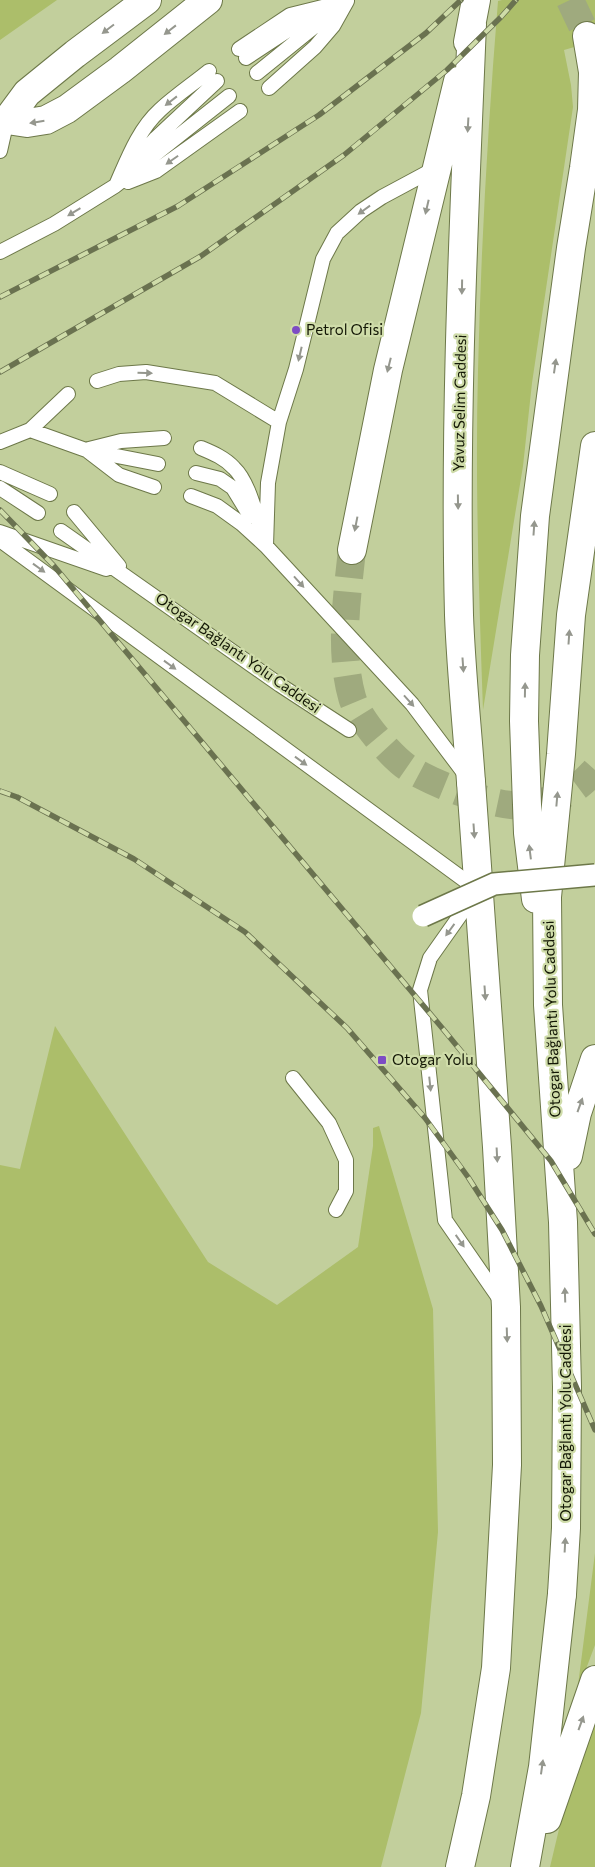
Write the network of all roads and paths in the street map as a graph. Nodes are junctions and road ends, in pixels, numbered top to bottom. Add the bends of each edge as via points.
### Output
1 (147, 0) edge
2 (208, 0) edge
3 (347, 0) edge
4 (474, 12) edge
5 (587, 36) tunnel mouth
6 (242, 53) dead end
7 (258, 73) dead end
8 (213, 76) dead end
9 (269, 88) dead end
10 (229, 96) dead end
11 (240, 111) dead end
12 (2, 125) edge
13 (0, 151) edge
14 (436, 168) junction
15 (116, 186) junction
16 (0, 252) edge
17 (97, 381) dead end
18 (68, 394) dead end
19 (280, 422) junction
20 (30, 430) junction
21 (164, 438) dead end
22 (0, 442) edge
23 (595, 446) edge
24 (201, 448) dead end
25 (86, 450) junction
26 (158, 464) dead end
27 (0, 472) edge
28 (196, 473) dead end
29 (154, 487) dead end
30 (0, 488) edge
31 (50, 494) dead end
32 (191, 496) dead end
33 (74, 512) dead end
34 (38, 513) dead end
35 (61, 531) dead end
36 (0, 532) edge
37 (0, 540) edge
38 (266, 546) junction
39 (352, 550) tunnel mouth
40 (128, 576) junction
41 (349, 730) dead end
42 (471, 782) junction
43 (595, 875) edge
44 (478, 890) junction
45 (423, 916) dead end
46 (548, 1005) junction
47 (595, 1058) edge
48 (293, 1078) dead end
49 (336, 1210) dead end
50 (563, 1222) junction
51 (506, 1308) junction
52 (595, 1680) edge
53 (526, 1866) edge
54 (460, 1867) edge

1 -> 12 main road via 27,93
2 -> 12 main road via 67,109 46,120
3 - 6 lane via 290,15
3 - 7 lane
3 - 9 lane via 333,26 315,47
4 - 14 main road
4 -> 42 main road, Yavuz Selim Caddesi via 462,246 458,486 459,616
46 -> 5 main road via 528,833 525,655 535,516 592,110 593,72
8 -> 15 lane
10 - 15 lane
11 -> 15 lane via 156,171
12 - 13 lane
14 -> 19 lane via 382,197 337,233 323,258
14 -> 39 main road via 388,370
15 -> 16 lane
17 -> 19 lane via 119,374 146,372 215,383
18 - 20 lane
19 - 38 lane via 268,483
20 - 22 lane
20 - 25 lane
21 - 25 lane via 121,440
46 -> 23 main road, Otogar Bağlantı Yolu Caddesi via 547,897 571,615
24 - 38 lane via 235,468 247,489
25 - 26 lane
25 - 29 lane via 119,475
27 - 31 lane
28 - 38 lane via 220,479 233,488
30 - 34 lane
32 - 38 lane via 217,506
33 - 40 lane
35 - 40 lane
36 - 40 lane
37 -> 44 lane
38 -> 42 lane via 412,704
40 - 41 lane, Otogar Bağlantı Yolu Caddesi
42 -> 44 main road, Yavuz Selim Caddesi
43 - 45 street, bridge via 494,884
44 -> 51 main road, Yavuz Selim Caddesi
44 -> 51 lane via 430,958 420,990 445,1220
46 - 50 main road, Otogar Bağlantı Yolu Caddesi
50 -> 47 main road via 569,1147
48 - 49 lane via 328,1123 346,1160 346,1191
53 -> 50 main road, Otogar Bağlantı Yolu Caddesi via 543,1767 566,1528 568,1387
51 -> 54 main road, Yavuz Selim Caddesi via 507,1465 496,1668 476,1796
53 -> 52 main road via 546,1820

